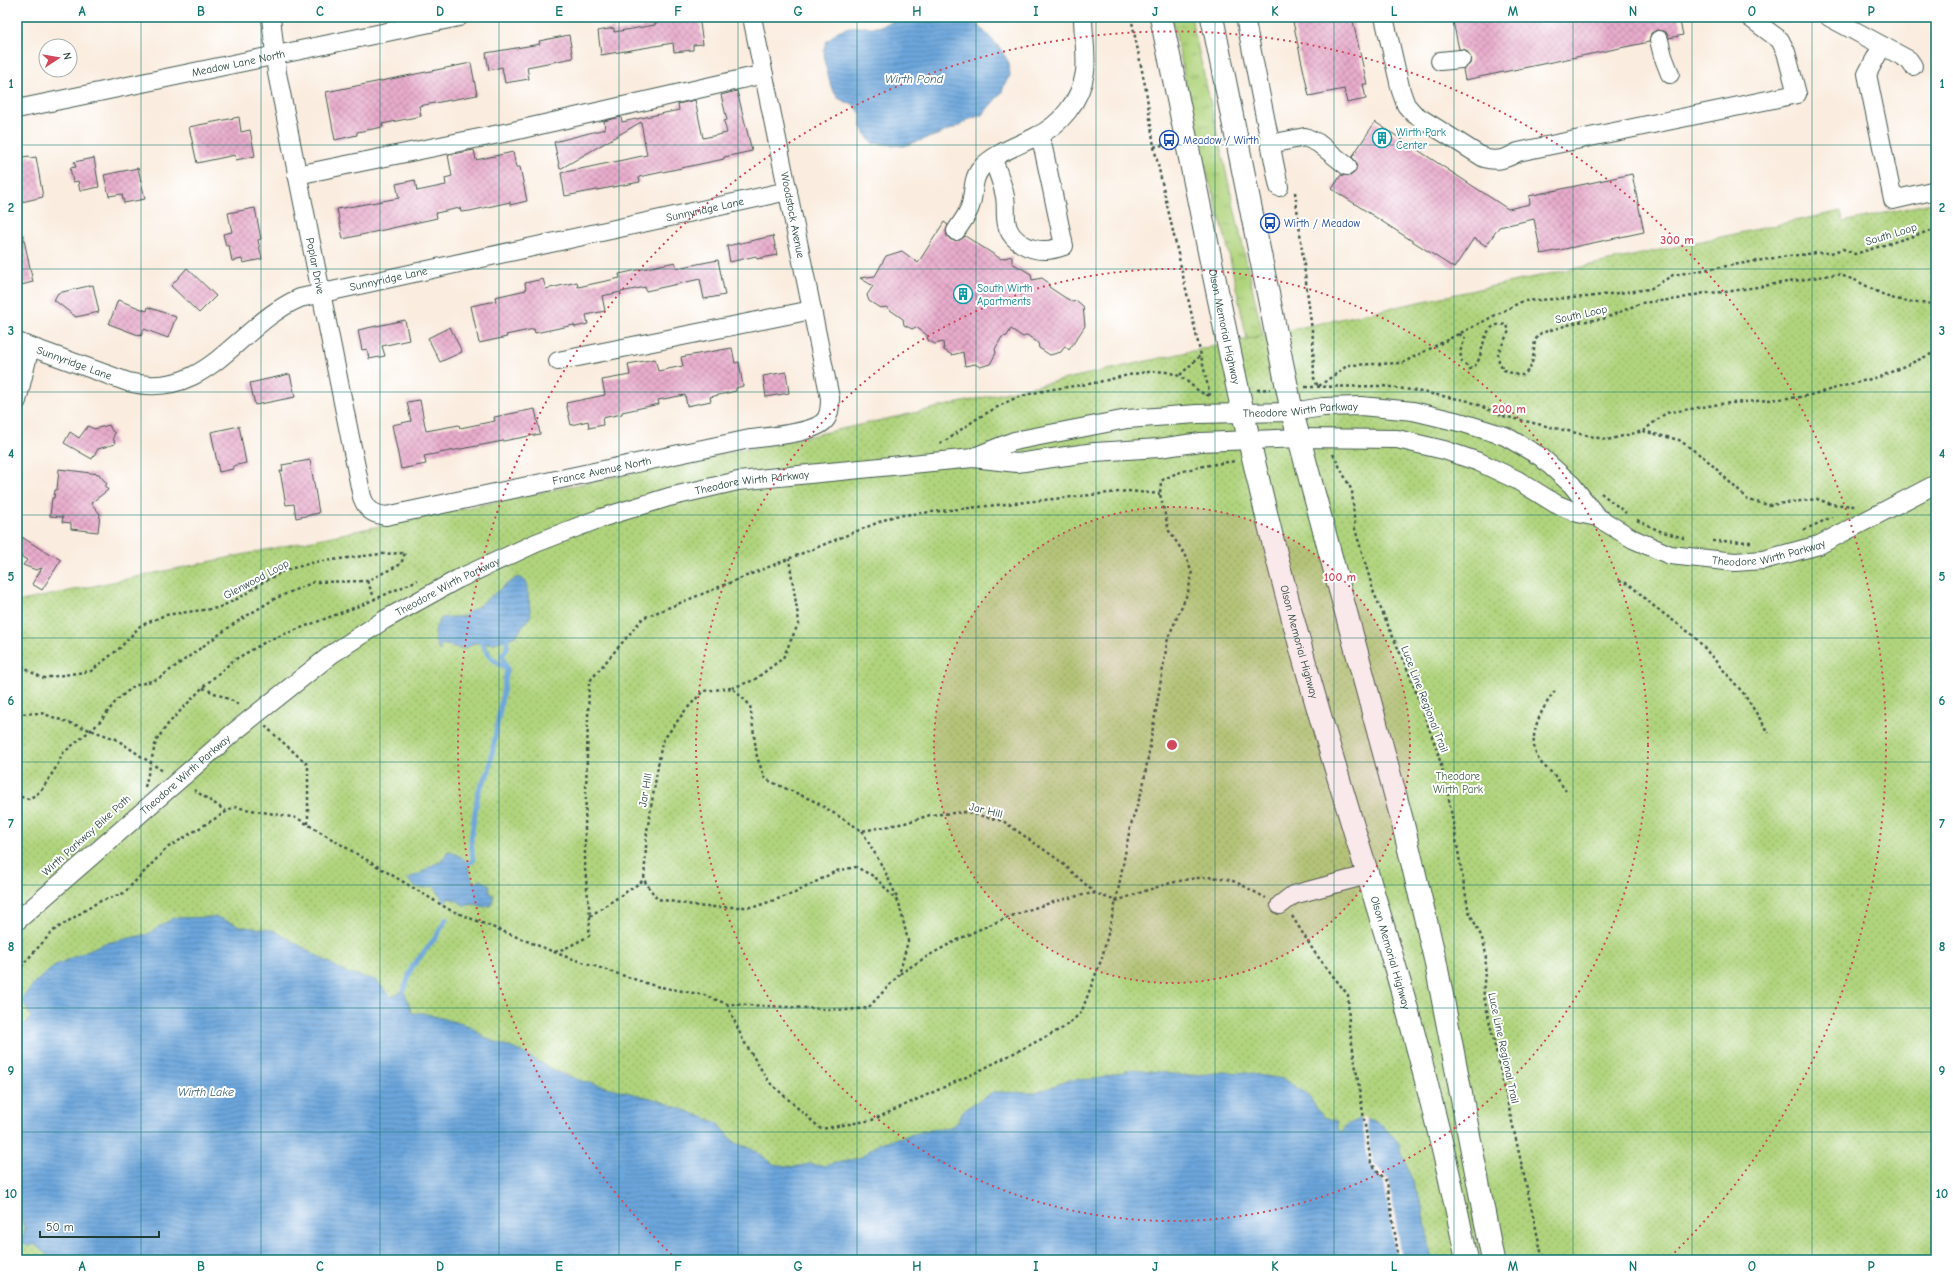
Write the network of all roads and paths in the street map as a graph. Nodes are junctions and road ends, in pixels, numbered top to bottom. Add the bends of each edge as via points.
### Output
1 (271, 17) edge
2 (459, 17) edge
3 (752, 17) edge
4 (1083, 17) edge
5 (1131, 17) edge
6 (1161, 17) edge
7 (1212, 17) edge
8 (1245, 17) edge
9 (1384, 17) edge
10 (1750, 17) edge
11 (1757, 17) edge
12 (1829, 17) edge
13 (384, 25) edge
14 (1659, 40) dead end
15 (1882, 46) junction
16 (275, 55) junction
17 (1461, 59) dead end
18 (1440, 61) dead end
19 (1913, 66) dead end
20 (764, 74) junction
21 (1670, 74) dead end
22 (17, 109) edge
23 (1038, 136) junction
24 (1167, 144) dead end
25 (1270, 144) junction
26 (1154, 147) junction
27 (993, 159) junction
28 (1347, 166) dead end
29 (297, 175) junction
30 (1287, 188) joint
31 (1936, 190) edge
32 (788, 191) junction
33 (1936, 229) edge
34 (956, 231) dead end
35 (321, 292) junction
36 (1936, 304) edge
37 (812, 310) junction
38 (1459, 334) junction
39 (24, 345) edge
40 (1936, 352) edge
41 (1200, 355) junction
42 (558, 361) dead end
43 (1180, 375) dead end
44 (1318, 387) junction
45 (1287, 388) junction
46 (17, 401) edge
47 (1242, 403) junction
48 (1292, 412) junction
49 (828, 413) joint
50 (1514, 423) dead end
51 (1643, 431) junction
52 (1299, 438) junction
53 (1249, 441) junction
54 (1333, 454) dead end
55 (973, 458) junction
56 (1225, 462) dead end
57 (1936, 484) edge
58 (1597, 490) dead end
59 (1160, 494) junction
60 (1849, 509) dead end
61 (370, 511) joint
62 (1838, 515) dead end
63 (1597, 517) junction
64 (1800, 532) dead end
65 (1694, 539) dead end
66 (1708, 541) dead end
67 (1759, 542) dead end
68 (789, 559) junction
69 (368, 581) junction
70 (1619, 581) dead end
71 (375, 599) dead end
72 (17, 662) edge
73 (732, 688) junction
74 (1555, 691) dead end
75 (17, 714) edge
76 (253, 716) junction
77 (89, 731) junction
78 (1770, 733) dead end
79 (150, 764) junction
80 (143, 790) dead end
81 (1566, 791) dead end
82 (17, 796) edge
83 (308, 825) junction
84 (862, 830) junction
85 (1367, 875) junction
86 (644, 880) junction
87 (1095, 893) junction
88 (1116, 901) junction
89 (899, 903) junction
90 (1280, 905) junction
91 (590, 916) junction
92 (17, 921) edge
93 (554, 952) junction
94 (17, 971) edge
95 (899, 975) junction
96 (727, 1004) junction
97 (1399, 1260) edge
98 (1467, 1260) edge
99 (1493, 1260) edge
100 (1543, 1260) edge

1 - 16 street, Poplar Drive
2 - 13 street, Meadow Lane North
3 - 20 street, Woodstock Avenue
4 - 23 street via 1085,73 1081,85 1069,110 1059,122
5 - 26 path via 1146,90
6 - 47 main road, Olson Memorial Highway
7 - 45 main road
8 - 25 street
9 - 10 street via 1395,70 1406,105 1414,114 1491,160 1502,160 1518,152 1797,94 1786,52 1780,40
10 - 11 street
12 - 15 street
13 - 16 street, Meadow Lane North
14 - 21 street
15 - 19 street via 1909,60
15 - 31 street via 1867,74 1893,200
16 - 22 street, Meadow Lane North
16 - 29 street, Poplar Drive
17 - 18 street
20 - 29 street via 509,132
20 - 32 street, Woodstock Avenue
23 - 27 street
23 - 27 street via 1043,147 1064,246 1046,250 1036,249 1018,242 1012,236 1005,214 1006,198
24 - 26 path
25 - 28 street via 1305,137 1318,143
25 - 30 street
26 - 41 path
27 - 34 street via 977,174 970,207
29 - 35 street, Poplar Drive
30 - 44 path via 1313,339 1314,378
32 - 35 street, Sunnyridge Lane
32 - 37 street, Woodstock Avenue
33 - 38 path, South Loop via 1855,254 1843,249 1831,253 1780,257 1673,275 1650,289 1587,297 1523,301
35 - 39 street, Sunnyridge Lane via 287,303 212,364 185,381 170,385 128,382
35 - 61 street, Poplar Drive via 362,497
36 - 38 path, South Loop via 1890,298 1837,274 1641,303 1603,319 1578,322 1540,333 1535,340 1530,369 1517,376 1504,370 1499,362 1498,353 1509,331 1506,325 1495,325 1490,330 1485,337 1478,363 1470,368 1462,362 1460,352 1466,338
37 - 42 street
37 - 49 street, Woodstock Avenue via 830,398
38 - 44 path, South Loop via 1402,363 1348,365
39 - 46 street
40 - 51 path via 1882,376 1802,397 1720,404 1666,413
41 - 43 path
41 - 47 path via 1210,396
44 - 45 path
45 - 47 path
45 - 48 main road
47 - 48 street, Theodore Wirth Parkway
47 - 53 main road, Olson Memorial Highway
47 - 55 street, Theodore Wirth Parkway via 1197,414 1127,419 1014,441
48 - 52 main road
48 - 63 street, Theodore Wirth Parkway via 1323,407 1361,406 1413,410 1505,436 1541,457 1572,485
49 - 61 street, France Avenue North via 818,426 805,430 386,516
50 - 51 path via 1503,416 1607,440
51 - 60 path via 1679,440 1706,459 1748,500 1769,505 1817,499 1831,504 1855,506
52 - 53 street, Theodore Wirth Parkway
52 - 63 street, Theodore Wirth Parkway via 1397,439 1444,450 1479,462 1517,480 1556,504
52 - 99 main road via 1402,820 1435,959
53 - 55 street, Theodore Wirth Parkway via 1201,442 1159,448 1095,452 1017,464
53 - 85 main road, Olson Memorial Highway via 1299,644
54 - 100 path, Luce Line Regional Trail via 1352,491 1355,529 1374,593 1410,676 1438,752 1468,908 1484,943 1484,997
55 - 76 street, Theodore Wirth Parkway via 738,481 669,497 601,518 536,543 458,579 384,620 332,654
56 - 59 path via 1172,474 1161,481
57 - 63 street, Theodore Wirth Parkway via 1819,545 1763,560 1735,562 1670,555 1632,539
58 - 65 path via 1632,518 1660,531
59 - 68 path via 1128,491 894,516
59 - 88 path via 1169,531 1186,556 1192,574 1188,592 1168,638 1143,787 1130,828
62 - 64 path
66 - 67 path
68 - 73 path, Jar Hill via 799,622 783,658 754,680
68 - 91 path via 643,618 589,682 585,869
69 - 71 path
69 - 72 path, Glenwood Loop via 401,564 405,553 308,564 286,570 218,608 165,615 140,626 120,648 91,672 43,678
69 - 77 path, Glenwood Loop via 314,582 276,598 235,623 158,679 134,686 117,700
70 - 78 path via 1629,584 1694,636 1744,694
73 - 84 path via 750,705 757,757 765,779 816,802
73 - 86 path, Jar Hill via 703,691 662,742 647,831
74 - 81 path via 1546,702 1533,738 1536,756
75 - 77 path via 41,713
76 - 79 path, Wirth Parkway Bike Path via 235,702 203,687 168,724 156,741
76 - 83 path via 308,765
76 - 92 street, Theodore Wirth Parkway
77 - 79 path via 116,739
77 - 82 path, Glenwood Loop via 62,754 41,791 29,799
79 - 80 path, Wirth Parkway Bike Path
83 - 93 path via 450,910
83 - 94 path via 297,818 234,807 167,848 124,893 98,902 53,931
84 - 87 path, Jar Hill via 905,823 930,815 965,812 1003,821 1060,861
84 - 89 path
85 - 90 street via 1293,895
85 - 98 main road, Olson Memorial Highway via 1430,1095
86 - 89 path via 657,899 705,907 754,907 795,893 836,871 856,867 875,877
86 - 91 path
87 - 88 path, Jar Hill
87 - 95 path via 1070,897 1014,916 949,944 921,959
88 - 90 path via 1159,886 1194,878 1229,880
88 - 96 path via 1102,958 1081,1013 1062,1028 975,1073 872,1120 821,1129 769,1082 743,1040
89 - 95 path via 908,941
90 - 97 path via 1287,908 1315,953 1348,995 1349,1025 1371,1163 1387,1182
91 - 93 path via 589,936
93 - 96 path via 655,986 704,995
95 - 96 path via 868,1008 847,1010

